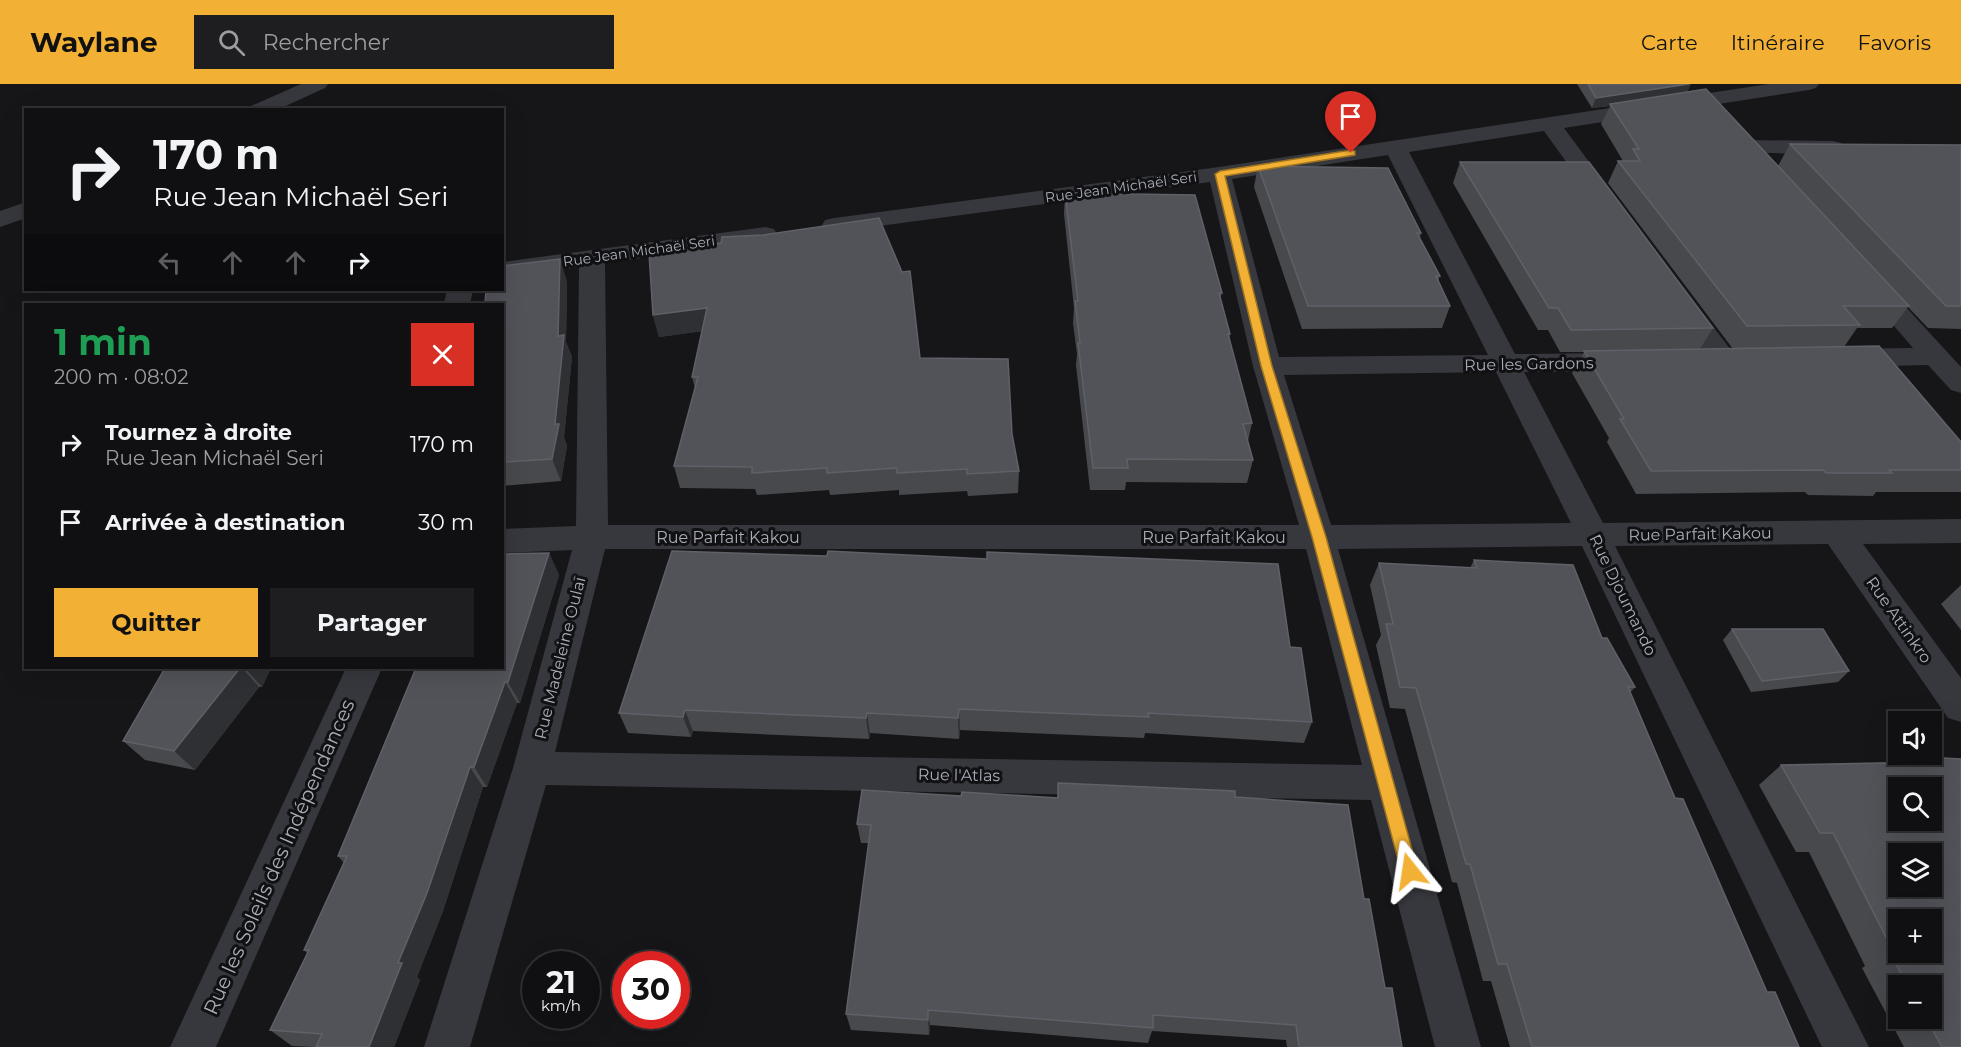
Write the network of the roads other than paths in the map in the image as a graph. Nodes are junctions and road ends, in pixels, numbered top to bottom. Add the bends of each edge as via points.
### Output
1 (318, 84) edge
2 (1809, 84) edge
3 (1700, 99) junction
4 (263, 108) edge
5 (1549, 122) junction
6 (1733, 134) junction
7 (1395, 146) junction
8 (1852, 148) edge
9 (1770, 173) edge
10 (1220, 174) junction
11 (24, 210) edge
12 (1619, 217) edge
13 (0, 220) edge
14 (817, 227) edge
15 (781, 232) edge
16 (592, 258) junction
17 (1857, 269) edge
18 (504, 270) edge
19 (1668, 284) edge
20 (1936, 356) junction
21 (1818, 358) edge
22 (1689, 361) edge
23 (1644, 362) edge
24 (1506, 364) junction
25 (1267, 366) junction
26 (1961, 384) edge
27 (1961, 531) edge
28 (1837, 532) junction
29 (1593, 535) junction
30 (592, 537) junction
31 (1319, 537) junction
32 (504, 541) edge
33 (364, 669) edge
34 (1961, 707) edge
35 (532, 768) junction
36 (1386, 783) junction
37 (194, 1047) edge
38 (447, 1047) edge
39 (1458, 1047) edge
40 (1846, 1047) edge

1 - 4 street
2 - 3 street, Rue Jean Michaël Seri
3 - 5 street, Rue Jean Michaël Seri
3 - 6 street
5 - 7 street, Rue Jean Michaël Seri
5 - 12 street
6 - 8 street
6 - 9 street
7 - 10 street, Rue Jean Michaël Seri
7 - 24 street, Rue Djoumando
10 - 14 street, Rue Jean Michaël Seri
10 - 25 street
11 - 13 street
15 - 16 street, Rue Jean Michaël Seri
16 - 18 street, Rue Jean Michaël Seri
16 - 30 street, Rue Madeleine Oulaï
17 - 20 street
19 - 22 street via 1735,360
20 - 21 street
20 - 26 street
23 - 24 street, Rue les Gardons
24 - 25 street, Rue les Gardons
24 - 29 street, Rue Djoumando
25 - 31 street
27 - 28 street, Rue Parfait Kakou
28 - 29 street, Rue Parfait Kakou
28 - 34 street, Rue Attinkro
29 - 31 street, Rue Parfait Kakou
29 - 40 street, Rue Djoumando
30 - 31 street, Rue Parfait Kakou
30 - 32 street, Rue Parfait Kakou
30 - 35 street, Rue Madeleine Oulaï
31 - 36 street
33 - 37 street, Rue les Soleils des Indépendances
35 - 36 street, Rue l'Atlas
35 - 38 street, Rue Madeleine Oulaï
36 - 39 street

